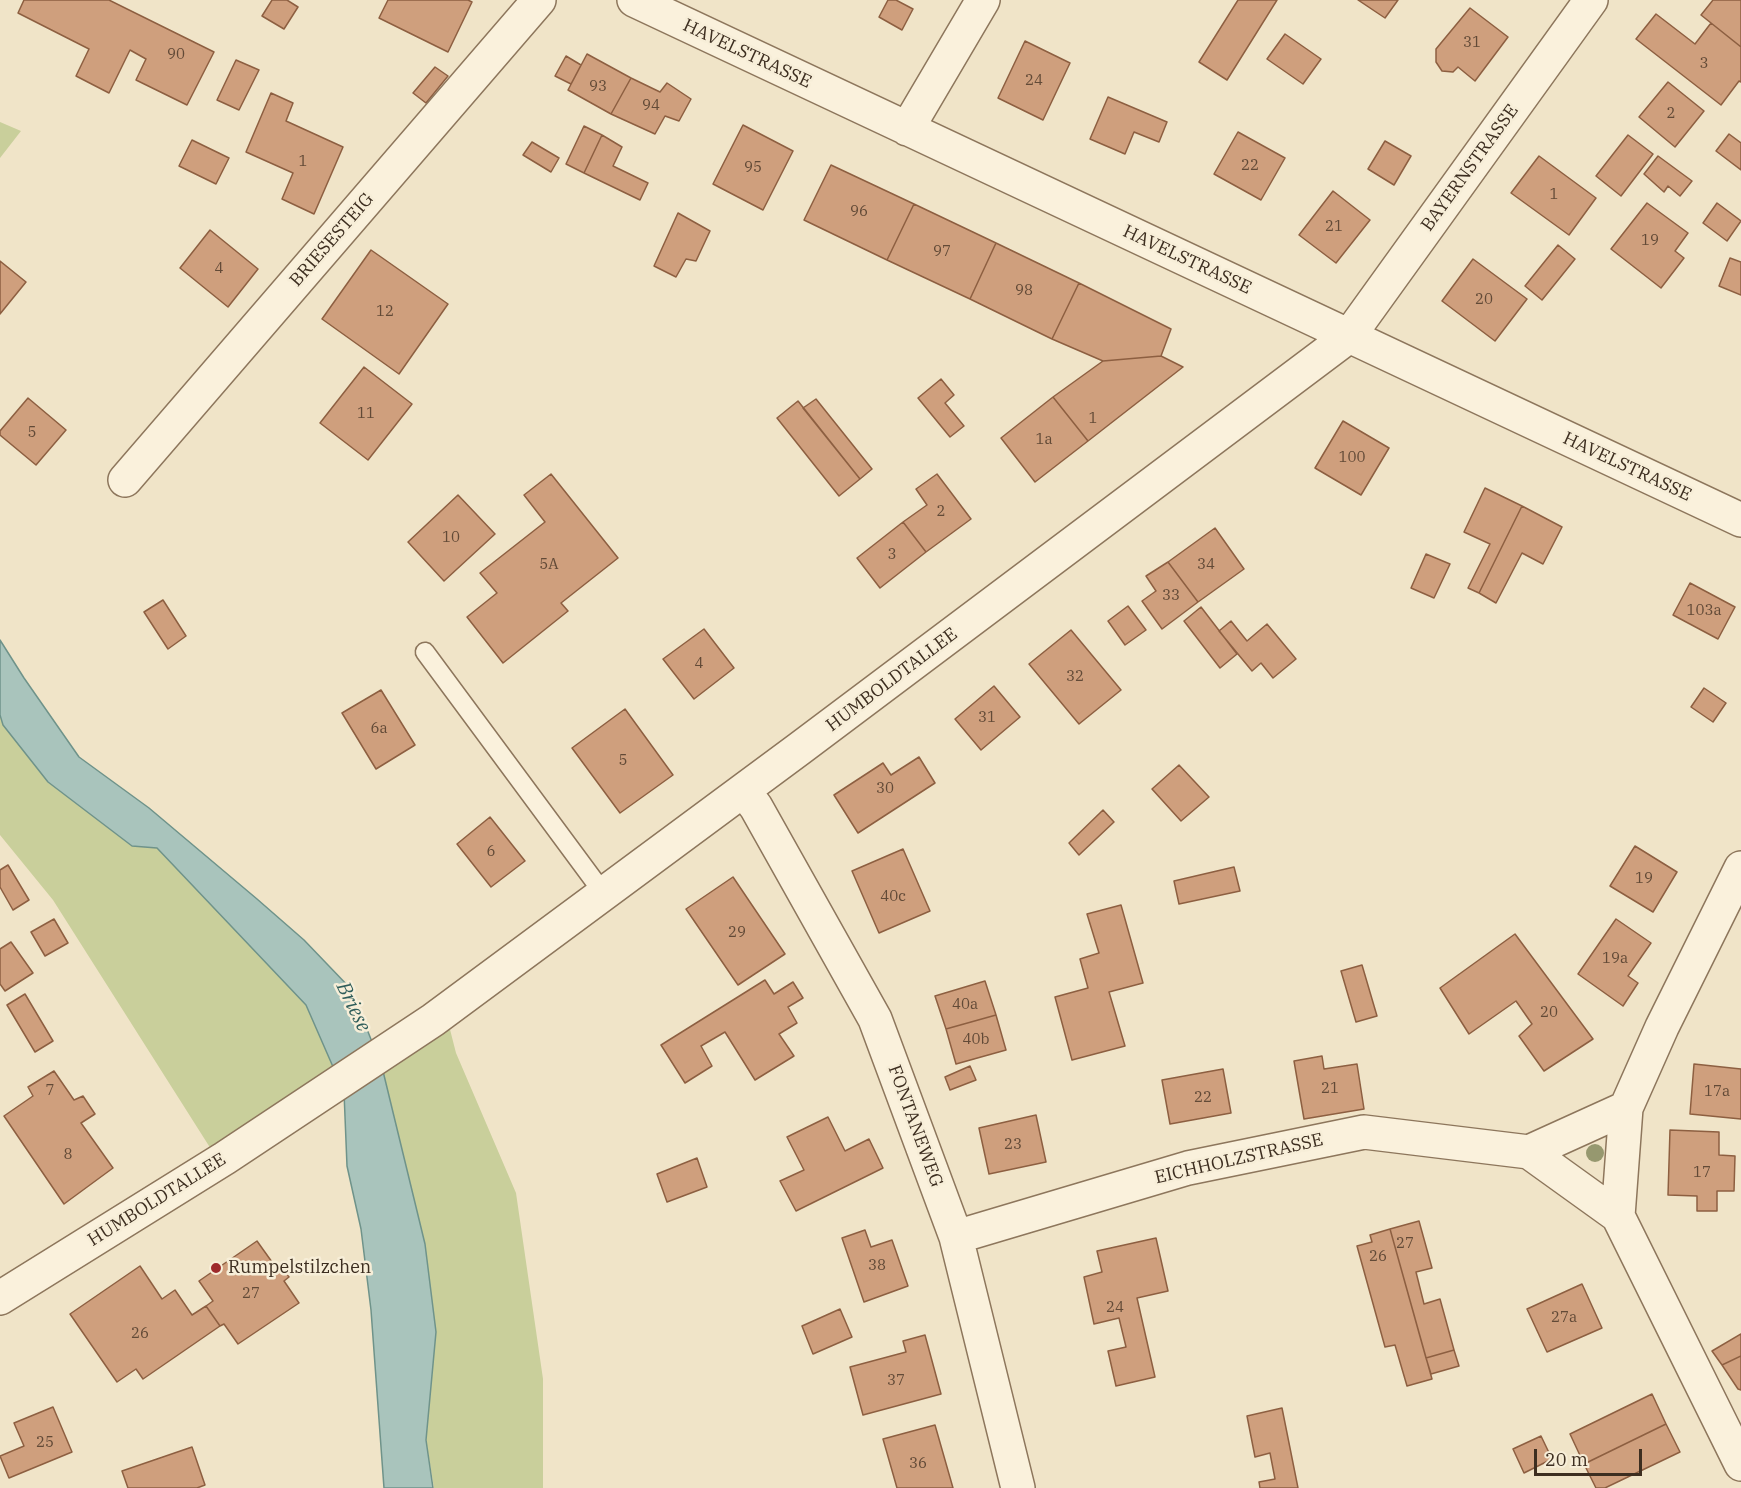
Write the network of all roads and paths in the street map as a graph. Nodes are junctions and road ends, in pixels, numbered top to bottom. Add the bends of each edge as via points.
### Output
1 (538, 0) edge
2 (634, 0) edge
3 (983, 0) edge
4 (1591, 0) edge
5 (907, 129) junction
6 (1349, 336) junction
7 (125, 480) dead end
8 (1741, 520) edge
9 (425, 652) dead end
10 (744, 790) junction
11 (1741, 868) edge
12 (604, 894) junction
13 (1626, 1108) junction
14 (1529, 1152) junction
15 (1618, 1216) junction
16 (956, 1237) junction
17 (0, 1298) edge
18 (1741, 1464) edge
19 (1018, 1488) edge

1 - 7 street, BRIESESTEIG
2 - 5 street, HAVELSTRASSE
3 - 5 street
4 - 6 street, BAYERNSTRASSE
5 - 6 street, HAVELSTRASSE
6 - 8 street, HAVELSTRASSE
6 - 10 street, HUMBOLDTALLEE
9 - 12 lane
10 - 12 street, HUMBOLDTALLEE
10 - 16 street, FONTANEWEG via 875,1018
11 - 13 street
12 - 17 street, HUMBOLDTALLEE via 433,1020 313,1101
13 - 14 street
13 - 15 street
14 - 15 street, EICHHOLZSTRASSE
14 - 16 street, EICHHOLZSTRASSE via 1364,1132 1188,1168
15 - 18 street, EICHHOLZSTRASSE
16 - 19 street, FONTANEWEG

